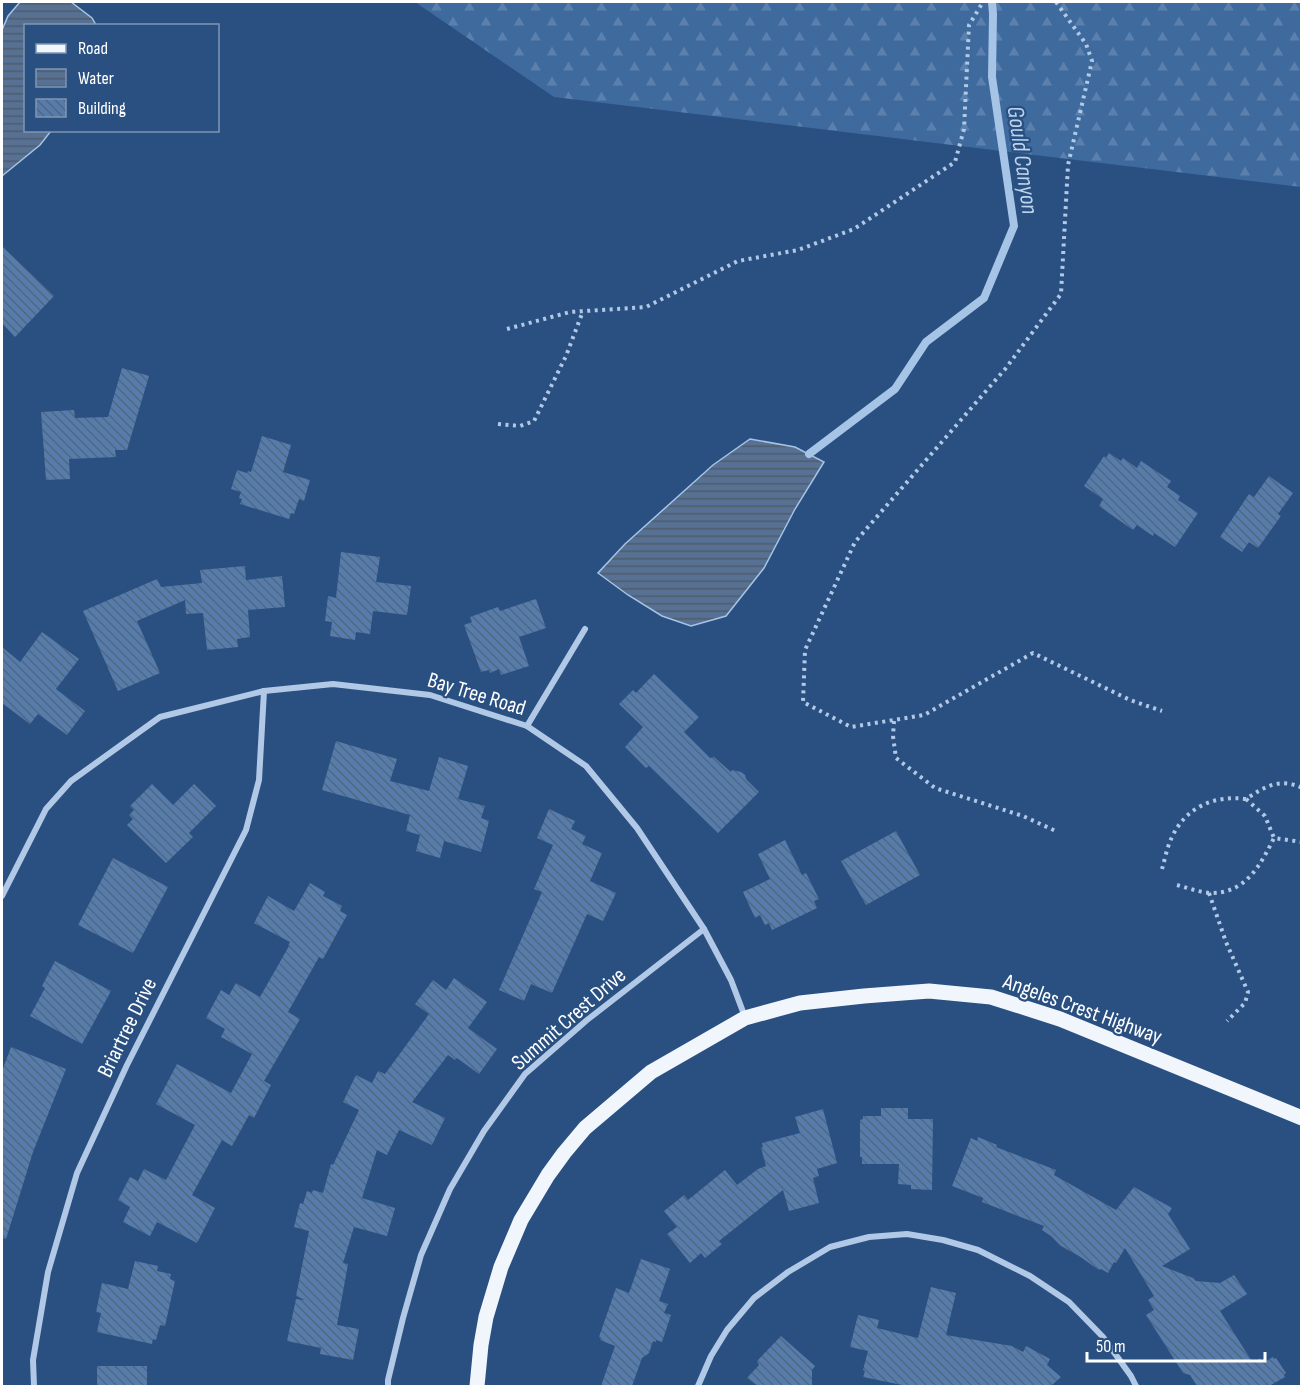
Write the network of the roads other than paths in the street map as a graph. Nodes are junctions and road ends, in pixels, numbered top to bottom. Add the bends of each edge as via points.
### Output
1 (585, 629) dead end
2 (264, 691) junction
3 (527, 726) junction
4 (2, 896) edge
5 (704, 929) junction
6 (745, 1018) junction
7 (1302, 1118) edge
8 (34, 1386) edge
9 (388, 1386) edge
10 (477, 1386) edge
11 (698, 1386) edge
12 (1136, 1386) edge

1 - 3 street
2 - 3 street, Bay Tree Road via 333,684 430,695
2 - 4 street, Bay Tree Road via 160,717 71,781 46,809
2 - 8 street, Briartree Drive via 259,780 246,830 77,1173 48,1272 33,1360
3 - 5 street, Bay Tree Road via 586,766 637,828
5 - 6 street, Bay Tree Road
5 - 9 street, Summit Crest Drive via 525,1074 484,1131 450,1189 422,1255
6 - 7 main road, Angeles Crest Highway via 800,1003 864,996 929,991 991,997 1060,1019
6 - 10 main road, Angeles Crest Highway via 651,1072 585,1128 564,1153 521,1220 501,1267 486,1317
11 - 12 street via 727,1330 754,1298 788,1272 830,1247 869,1237 907,1234 978,1250 1030,1276 1069,1302 1103,1337

